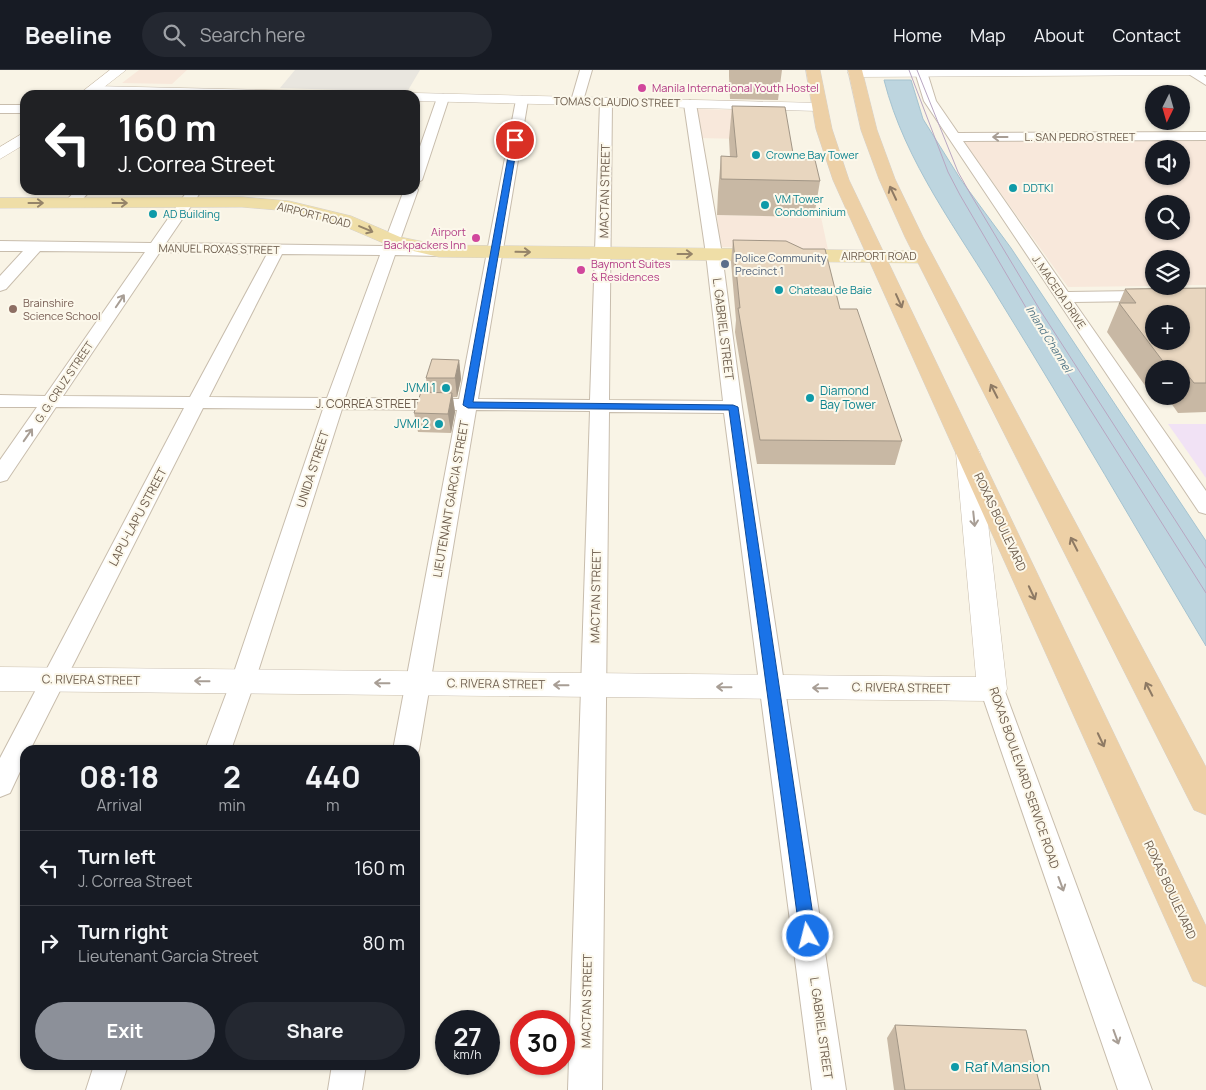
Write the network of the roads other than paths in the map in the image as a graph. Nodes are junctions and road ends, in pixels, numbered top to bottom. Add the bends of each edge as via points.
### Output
1 (119, 70) edge
2 (586, 70) edge
3 (812, 70) edge
4 (1206, 70) edge
5 (855, 71) edge
6 (966, 71) edge
7 (1191, 71) edge
8 (921, 72) junction
9 (1206, 82) edge
10 (92, 90) edge
11 (420, 97) edge
12 (443, 98) junction
13 (522, 100) junction
14 (577, 101) junction
15 (606, 102) junction
16 (690, 104) junction
17 (819, 107) junction
18 (0, 109) edge
19 (20, 109) edge
20 (1206, 136) edge
21 (954, 137) junction
22 (20, 140) edge
23 (0, 154) edge
24 (420, 157) edge
25 (79, 195) edge
26 (410, 195) edge
27 (191, 196) edge
28 (0, 203) edge
29 (71, 203) junction
30 (0, 246) edge
31 (392, 246) junction
32 (35, 247) junction
33 (156, 248) junction
34 (276, 249) junction
35 (494, 252) junction
36 (604, 253) junction
37 (714, 254) junction
38 (924, 256) junction
39 (878, 257) junction
40 (0, 286) edge
41 (1206, 295) edge
42 (1063, 297) junction
43 (0, 401) edge
44 (52, 401) junction
45 (198, 403) junction
46 (334, 404) junction
47 (468, 405) junction
48 (599, 406) junction
49 (733, 407) junction
50 (968, 453) junction
51 (0, 475) edge
52 (1206, 508) edge
53 (0, 679) edge
54 (52, 679) junction
55 (243, 681) junction
56 (418, 683) junction
57 (594, 685) junction
58 (773, 687) junction
59 (992, 689) junction
60 (1171, 732) junction
61 (220, 745) edge
62 (407, 745) edge
63 (1206, 763) edge
64 (0, 785) edge
65 (1206, 800) edge
66 (1206, 968) edge
67 (109, 1070) edge
68 (349, 1070) edge
69 (103, 1090) edge
70 (345, 1090) edge
71 (585, 1090) edge
72 (829, 1090) edge
73 (1135, 1090) edge

1 - 10 street
2 - 14 street
3 - 17 highway, ROXAS BOULEVARD
4 - 7 street
5 - 8 street
38 -> 5 highway via 887,179 869,130
6 - 7 street
6 - 8 street
7 - 9 street
8 - 21 street, J. MACEDA DRIVE via 930,101
11 - 12 street, TOMAS CLAUDIO STREET
12 - 13 street, TOMAS CLAUDIO STREET
12 - 24 street
13 - 14 street, TOMAS CLAUDIO STREET
13 - 35 street, LIEUTENANT GARCIA STREET
14 - 15 street, TOMAS CLAUDIO STREET
15 - 16 street, TOMAS CLAUDIO STREET
15 - 36 street, MACTAN STREET
16 - 17 street, TOMAS CLAUDIO STREET
16 - 37 street, L. GABRIEL STREET
17 - 39 highway, ROXAS BOULEVARD via 841,180
18 - 19 street
20 -> 21 street, L. SAN PEDRO STREET
21 - 42 street, J. MACEDA DRIVE
22 - 23 street
25 - 29 street
26 - 31 street, UNIDA STREET
29 -> 27 main road, AIRPORT ROAD
27 -> 31 main road, AIRPORT ROAD via 289,206 345,220
27 - 33 street, G. G. CRUZ STREET
28 -> 29 main road, AIRPORT ROAD
30 - 32 street, MANUEL ROXAS STREET
31 - 34 street, MANUEL ROXAS STREET
31 - 35 main road, AIRPORT ROAD
31 - 46 street, UNIDA STREET
32 - 33 street, MANUEL ROXAS STREET
32 - 40 street
33 - 34 street, MANUEL ROXAS STREET
44 -> 33 street, G. G. CRUZ STREET
34 - 45 street, LAPU-LAPU STREET
35 -> 36 main road, AIRPORT ROAD
35 - 47 street, LIEUTENANT GARCIA STREET
36 -> 37 main road, AIRPORT ROAD
36 - 48 street, MACTAN STREET
37 - 39 main road, AIRPORT ROAD
37 - 49 street, L. GABRIEL STREET
38 - 39 main road, AIRPORT ROAD
60 -> 38 highway
39 -> 50 highway, ROXAS BOULEVARD
41 - 42 street
42 - 52 street, J. MACEDA DRIVE
43 - 44 street, J. CORREA STREET
44 - 45 street, J. CORREA STREET
51 -> 44 street, G. G. CRUZ STREET
45 - 46 street, J. CORREA STREET
45 - 54 street, LAPU-LAPU STREET
46 - 47 street, J. CORREA STREET
46 - 55 street, UNIDA STREET
47 - 48 street, J. CORREA STREET
47 - 56 street, LIEUTENANT GARCIA STREET
48 - 49 street, J. CORREA STREET
48 - 57 street, MACTAN STREET
49 - 58 street, L. GABRIEL STREET
50 -> 59 street, ROXAS BOULEVARD SERVICE ROAD
50 -> 66 highway, ROXAS BOULEVARD
53 - 54 street, C. RIVERA STREET
55 -> 54 street, C. RIVERA STREET
54 - 64 street, LAPU-LAPU STREET
56 -> 55 street, C. RIVERA STREET
55 - 61 street, UNIDA STREET
57 -> 56 street, C. RIVERA STREET
56 - 62 street, LIEUTENANT GARCIA STREET
58 -> 57 street, C. RIVERA STREET
57 - 71 street, MACTAN STREET
59 -> 58 street, C. RIVERA STREET
58 - 72 street, L. GABRIEL STREET
59 -> 73 street, ROXAS BOULEVARD SERVICE ROAD
60 - 63 highway
60 - 65 highway
67 - 69 street
68 - 70 street

